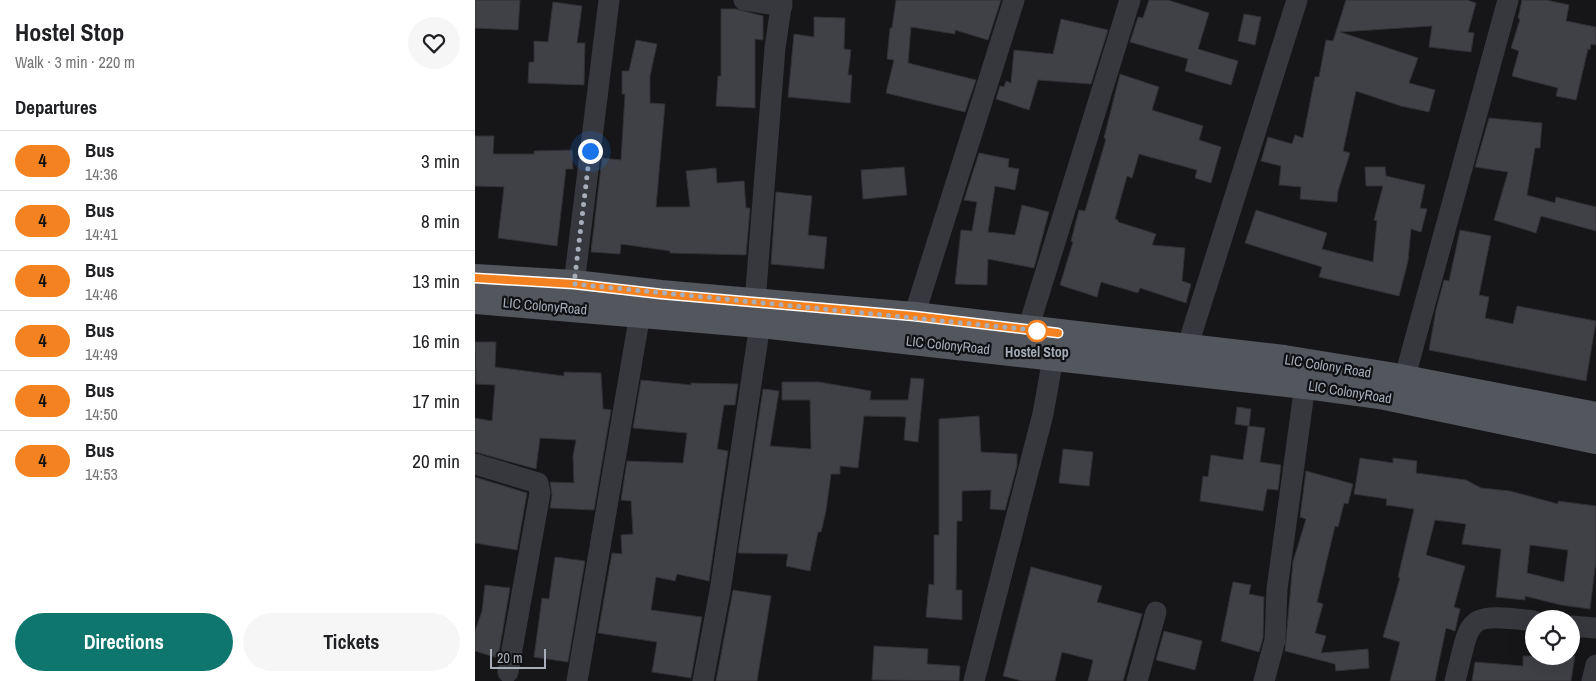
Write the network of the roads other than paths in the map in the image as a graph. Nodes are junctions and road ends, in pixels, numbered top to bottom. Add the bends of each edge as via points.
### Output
1 (609, 0) edge
2 (744, 0) edge
3 (1014, 0) edge
4 (1130, 0) edge
5 (1297, 0) edge
6 (1508, 0) edge
7 (782, 3) edge
8 (475, 278) edge
9 (574, 284) junction
10 (601, 299) junction
11 (475, 300) edge
12 (757, 313) junction
13 (640, 314) junction
14 (914, 316) junction
15 (1028, 329) junction
16 (1056, 345) junction
17 (1187, 348) junction
18 (1393, 384) junction
19 (1305, 385) junction
20 (1596, 416) edge
21 (1596, 440) edge
22 (475, 464) edge
23 (1156, 612) dead end
24 (1525, 620) edge
25 (1580, 627) edge
26 (1596, 628) edge
27 (1596, 665) edge
28 (508, 672) dead end
29 (577, 681) edge
30 (703, 681) edge
31 (974, 681) edge
32 (1137, 681) edge
33 (1263, 681) edge
34 (1455, 681) edge
35 (1592, 681) edge

1 - 9 street
2 - 7 street
3 - 14 street
4 - 15 street
5 - 17 street
6 - 18 street
7 - 12 street via 775,48
8 - 9 main road, LIC ColonyRoad
9 - 10 main road, LIC ColonyRoad
10 - 11 main road, LIC ColonyRoad
10 - 12 main road, LIC ColonyRoad
10 - 13 main road, LIC ColonyRoad
12 - 13 main road, LIC ColonyRoad
12 - 14 main road, LIC ColonyRoad
12 - 16 main road, LIC ColonyRoad
12 - 30 street via 720,591
13 - 29 street
14 - 15 main road, LIC ColonyRoad
15 - 16 main road, LIC ColonyRoad
16 - 17 main road, LIC Colony Road
16 - 19 main road, LIC ColonyRoad
16 - 31 street via 1043,414
17 - 18 main road, LIC Colony Road
18 - 19 main road, LIC ColonyRoad
18 - 20 main road, LIC Colony Road
18 - 21 main road, LIC ColonyRoad
19 - 33 street via 1277,589 1275,640
22 - 28 street via 538,483 540,493
23 - 32 street
24 - 34 street via 1492,616 1479,619 1469,629
25 - 26 street
27 - 35 street

